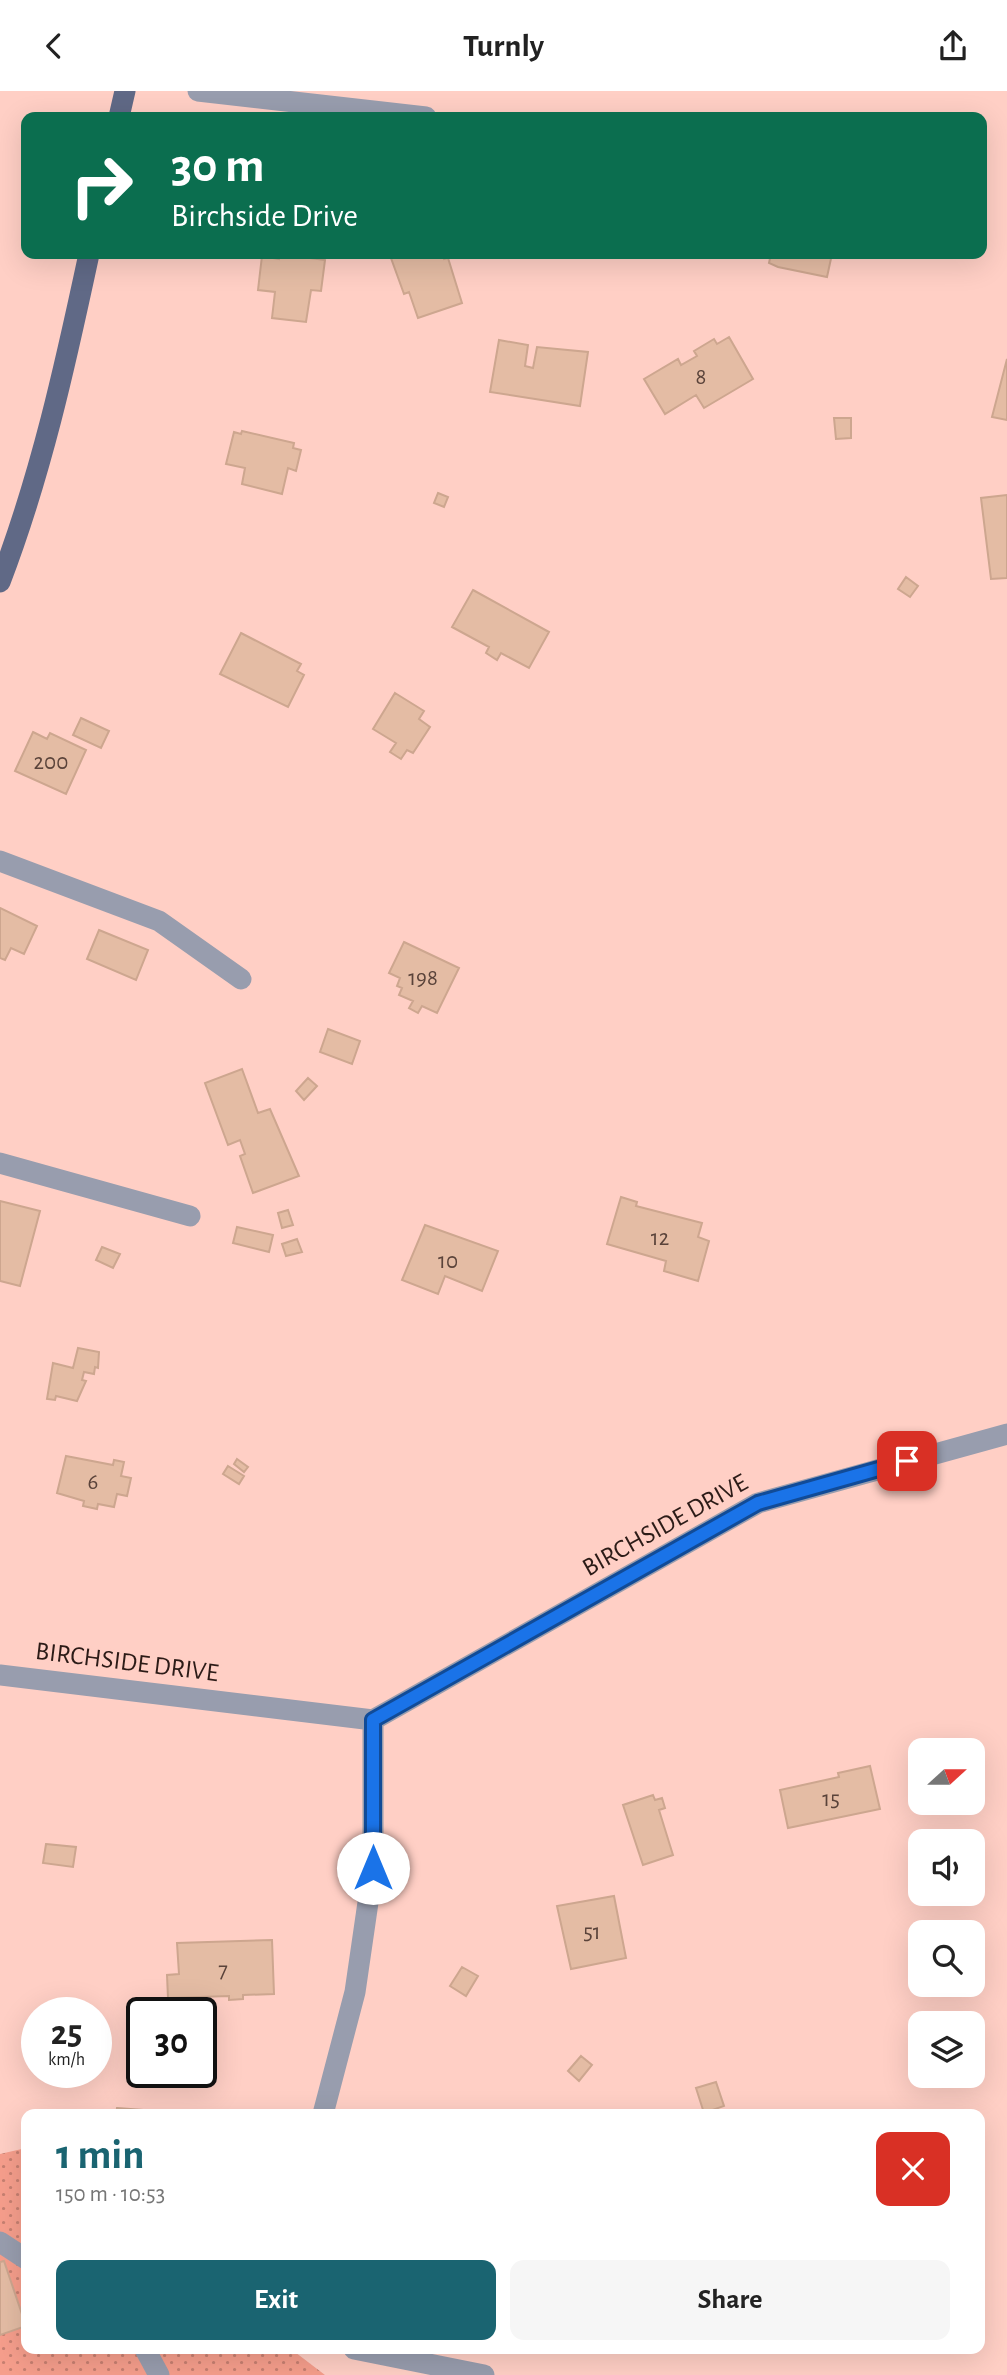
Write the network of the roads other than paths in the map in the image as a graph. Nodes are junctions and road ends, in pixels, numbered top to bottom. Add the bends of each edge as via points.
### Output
1 (125, 91) edge
2 (198, 91) edge
3 (120, 112) edge
4 (382, 112) edge
5 (88, 259) edge
6 (0, 582) edge
7 (0, 861) edge
8 (241, 979) dead end
9 (0, 1163) edge
10 (190, 1216) dead end
11 (1007, 1434) edge
12 (0, 1675) edge
13 (373, 1720) junction
14 (324, 2109) edge
15 (0, 2242) edge
16 (21, 2256) edge
17 (148, 2354) edge
18 (379, 2354) edge
19 (159, 2375) edge
20 (484, 2375) edge

1 - 3 main road
2 - 4 street
5 - 6 main road via 56,409
7 - 8 street via 159,921
9 - 10 street
11 - 13 street, BIRCHSIDE DRIVE via 758,1503
12 - 13 street, BIRCHSIDE DRIVE
13 - 14 street via 373,1868 355,1991
15 - 16 street
17 - 19 street
18 - 20 street

